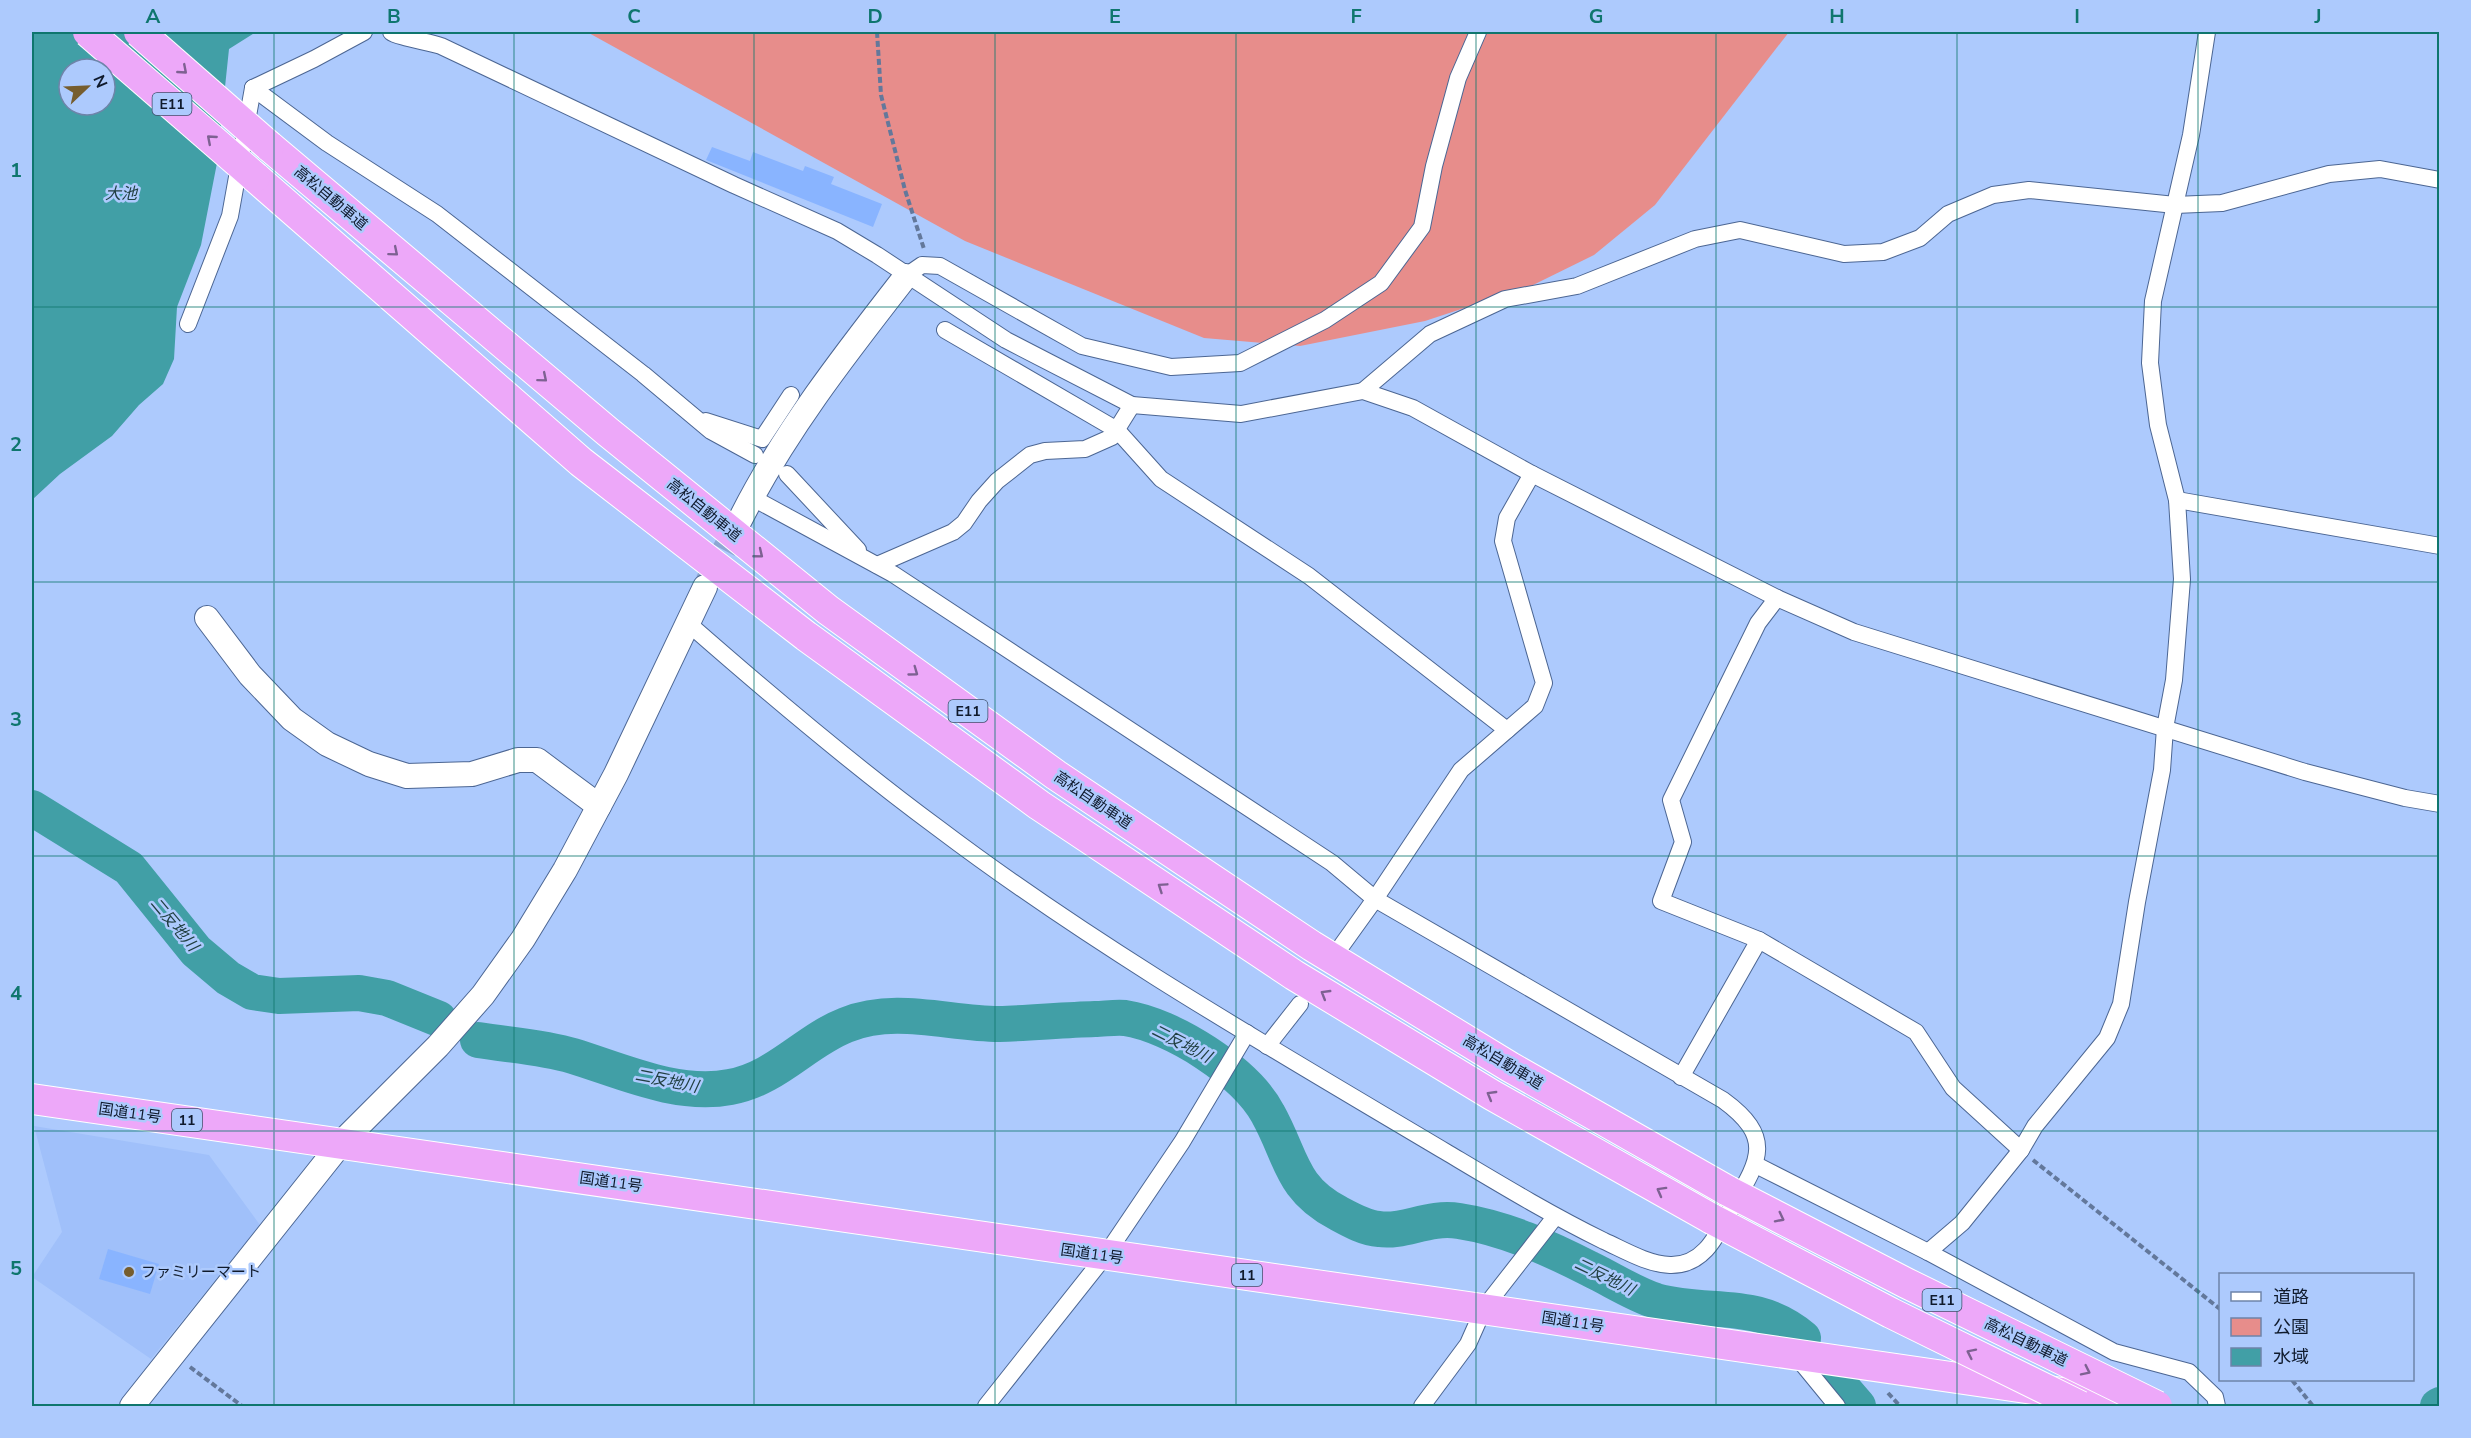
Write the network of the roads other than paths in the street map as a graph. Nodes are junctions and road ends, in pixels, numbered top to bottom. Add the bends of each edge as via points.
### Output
1 (88, 32) edge
2 (139, 32) edge
3 (364, 32) edge
4 (391, 32) edge
5 (1478, 32) edge
6 (2207, 32) edge
7 (253, 88) junction
8 (2439, 180) edge
9 (2175, 205) junction
10 (906, 276) junction
11 (188, 324) dead end
12 (945, 330) dead end
13 (1363, 391) junction
14 (792, 395) dead end
15 (1132, 405) junction
16 (700, 421) junction
17 (1117, 430) junction
18 (755, 455) dead end
19 (787, 474) dead end
20 (1532, 474) junction
21 (752, 497) junction
22 (2177, 500) junction
23 (740, 520) tunnel mouth
24 (2439, 546) edge
25 (873, 563) junction
26 (705, 587) tunnel mouth
27 (1777, 598) junction
28 (207, 618) dead end
29 (689, 624) junction
30 (2165, 728) junction
31 (1507, 730) junction
32 (2439, 804) edge
33 (598, 806) junction
34 (1376, 899) junction
35 (1759, 940) junction
36 (1342, 945) dead end
37 (1300, 1004) dead end
38 (1247, 1033) junction
39 (1267, 1046) junction
40 (1682, 1077) junction
41 (32, 1099) edge
42 (342, 1142) junction
43 (2021, 1150) junction
44 (1756, 1165) junction
45 (1555, 1217) junction
46 (1928, 1252) junction
47 (1105, 1256) junction
48 (1484, 1308) junction
49 (1796, 1356) junction
50 (1828, 1403) edge
51 (132, 1407) edge
52 (986, 1407) edge
53 (1422, 1407) edge
54 (2080, 1407) edge
55 (2152, 1407) edge
56 (2157, 1407) edge
57 (2217, 1407) edge

54 -> 1 highway, E11, bridge via 1713,1219 1492,1095 1294,975 1039,805 806,636 581,462
2 -> 56 highway, 高松自動車道 / E11, bridge via 608,432 810,595 1056,776 1312,946 1510,1067 1728,1191
3 - 7 street
4 - 10 street via 441,46 837,231
5 - 10 street via 1458,78 1422,227 1381,283 1325,320 1240,363 1171,367 1082,346 940,266 922,265
6 - 9 street via 2191,135
7 - 11 street via 230,216
7 - 16 street via 327,144 437,214
8 - 9 street via 2379,169 2329,174 2222,203
9 - 13 street via 2029,190 1993,195 1948,214 1920,238 1883,252 1844,254 1740,230 1695,239 1577,286 1505,299 1430,334
9 - 22 street via 2153,301 2150,363 2158,425
10 - 15 street via 1006,340
10 - 21 street via 821,389
12 - 17 street
13 - 15 street via 1241,414
13 - 20 street via 1413,408
14 - 16 street via 762,439 711,421
15 - 17 street
16 - 18 street
17 - 25 street via 1101,444 1030,455 997,481 964,524
17 - 31 street via 1161,479 1309,576
19 - 25 street
20 - 27 street
20 - 31 street via 1507,518 1503,541 1544,683 1535,706
21 - 23 street
21 - 25 street
22 - 24 street
22 - 30 street via 2182,579 2175,680
25 - 34 street via 1332,863
26 - 29 street
27 - 30 street via 1854,632
27 - 35 street via 1758,623 1671,800 1683,842 1661,901
28 - 33 street via 250,675 285,712 327,744 407,776 472,774 518,760 537,760
29 - 33 street
29 - 38 street via 805,726 940,830 1111,949
30 - 32 street via 2305,772
30 - 43 street via 2162,770 2121,1004 2108,1038 2035,1126
31 - 34 street via 1461,770
33 - 42 street via 565,870 483,995
34 - 36 street
34 - 40 street
35 - 40 street
35 - 43 street via 1916,1032 1953,1088
37 - 39 street
38 - 39 street
38 - 47 street via 1182,1142
39 - 45 street
40 - 44 street via 1723,1100 1743,1118 1755,1136
41 - 42 highway, 国道11号 / 11
42 - 47 highway, 国道11号 / 11
42 - 51 street
43 - 46 street via 1962,1223
44 - 45 street via 1710,1247 1695,1259 1671,1265 1639,1257
44 - 46 street
45 - 48 street
46 - 57 street via 2114,1352 2189,1372 2214,1397
47 - 48 highway, 国道11号 / 11
47 - 52 street
48 - 49 highway, 国道11号 / 11
48 - 53 street via 1468,1344
49 - 50 street
49 - 55 highway, 国道11号 / 11

